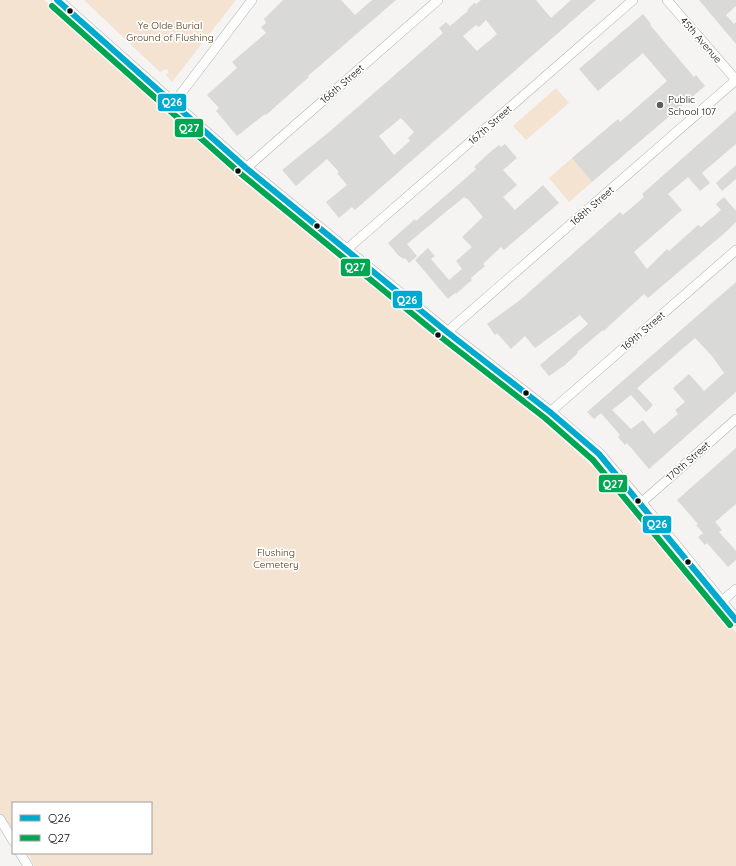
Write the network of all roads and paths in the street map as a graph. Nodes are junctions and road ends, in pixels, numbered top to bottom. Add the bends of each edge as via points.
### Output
1 (57, 0) edge
2 (252, 0) edge
3 (438, 0) edge
4 (633, 0) edge
5 (667, 0) edge
6 (736, 80) edge
7 (173, 104) junction
8 (246, 168) junction
9 (346, 250) junction
10 (736, 250) edge
11 (447, 332) junction
12 (550, 412) junction
13 (736, 419) edge
14 (641, 502) junction
15 (736, 589) edge
16 (721, 602) junction
17 (736, 620) edge
18 (0, 819) edge
19 (12, 839) edge
20 (21, 854) edge
21 (28, 866) edge

1 - 7 street
2 - 7 street
3 - 8 street, 166th Street
4 - 9 street, 167th Street
5 - 6 street, 45th Avenue
6 - 11 street, 168th Street
7 - 8 street
8 - 9 street
9 - 11 street
10 - 12 street, 169th Street
11 - 12 street
12 - 14 street via 599,454
13 - 14 street, 170th Street
14 - 16 street
15 - 16 street
16 - 17 street
18 - 19 street
20 - 21 street

